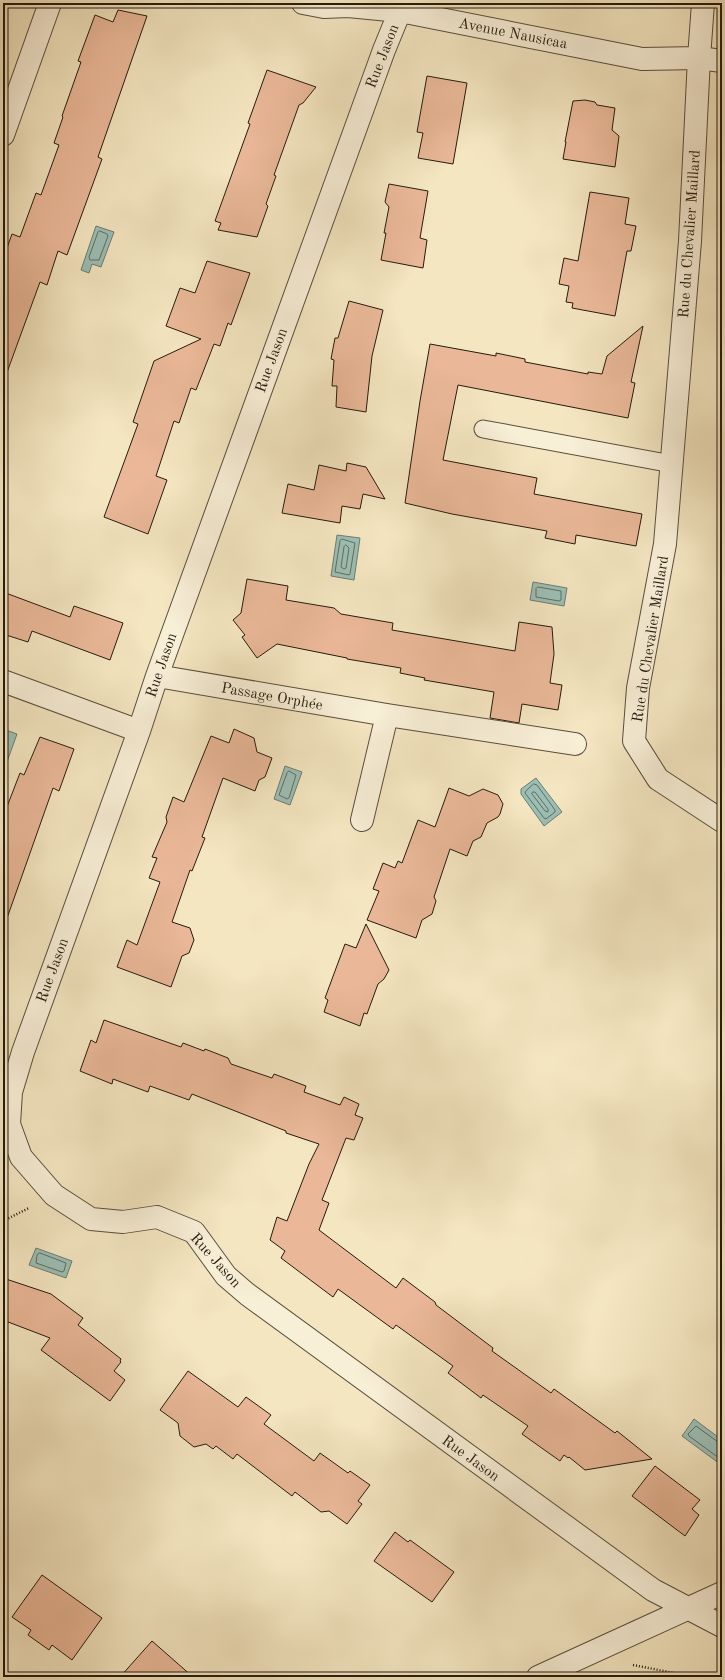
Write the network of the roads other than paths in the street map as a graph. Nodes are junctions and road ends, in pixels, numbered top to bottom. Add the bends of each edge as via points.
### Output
1 (50, 3) edge
2 (303, 3) edge
3 (703, 3) edge
4 (348, 4) edge
5 (400, 11) junction
6 (699, 58) junction
7 (722, 61) edge
8 (3, 135) edge
9 (483, 429) dead end
10 (672, 464) junction
11 (157, 676) junction
12 (3, 681) edge
13 (387, 715) junction
14 (139, 731) junction
15 (575, 744) dead end
16 (362, 820) dead end
17 (722, 821) edge
18 (7, 1092) edge
19 (722, 1593) edge
20 (688, 1608) junction
21 (722, 1626) edge
22 (538, 1677) edge

1 - 8 street
2 - 4 street, Avenue Nausicaa via 324,7
3 - 6 street, Rue du Chevalier Maillard
4 - 5 street, Avenue Nausicaa
5 - 6 street, Avenue Nausicaa via 642,59
5 - 11 street, Rue Jason via 381,57
6 - 7 street, Avenue Nausicaa
6 - 10 street, Rue du Chevalier Maillard via 690,241
9 - 10 lane
10 - 17 street, Rue du Chevalier Maillard via 665,544 638,688 634,741 658,779
11 - 13 street, Passage Orphée
11 - 14 street, Rue Jason
12 - 14 street
13 - 15 street, Passage Orphée
13 - 16 street
14 - 18 street, Rue Jason
18 - 20 street, Rue Jason via 9,1124 22,1157 54,1195 91,1219 123,1222 157,1217 194,1232 226,1276 247,1294 653,1590
19 - 20 street
20 - 21 street, Rue Jason
20 - 22 street

